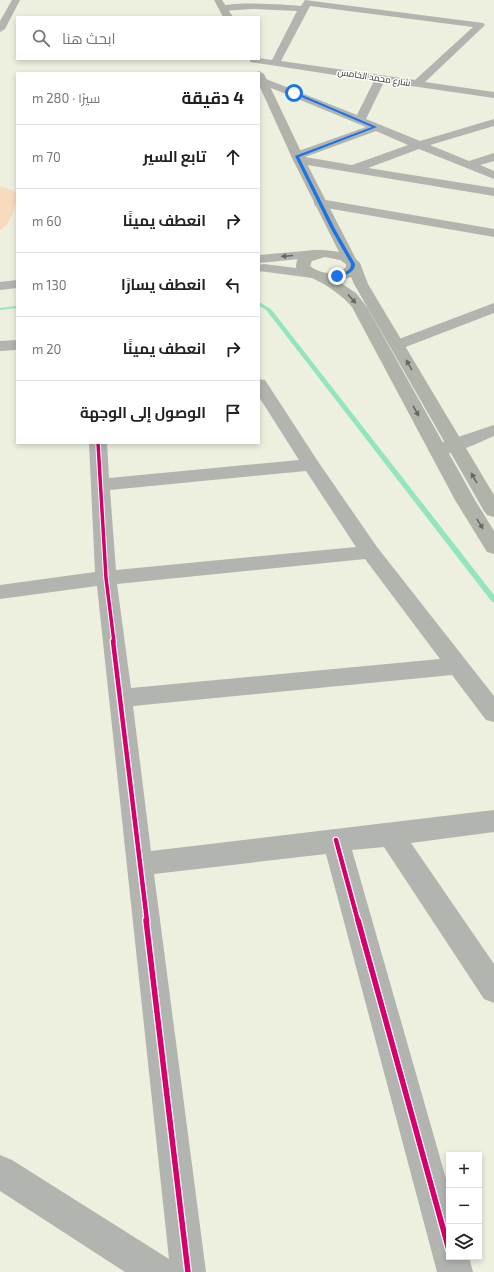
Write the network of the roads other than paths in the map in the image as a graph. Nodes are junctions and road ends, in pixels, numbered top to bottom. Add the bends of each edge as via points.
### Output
1 (16, 0) edge
2 (218, 0) edge
3 (307, 4) edge
4 (223, 8) junction
5 (227, 16) edge
6 (0, 30) edge
7 (253, 60) edge
8 (275, 63) junction
9 (258, 72) edge
10 (260, 76) edge
11 (381, 78) junction
12 (417, 84) junction
13 (494, 96) edge
14 (360, 120) junction
15 (494, 122) edge
16 (375, 127) junction
17 (418, 145) junction
18 (494, 157) edge
19 (298, 158) junction
20 (465, 164) junction
21 (354, 169) junction
22 (494, 175) edge
23 (417, 179) junction
24 (494, 192) edge
25 (320, 203) junction
26 (333, 229) junction
27 (494, 233) edge
28 (317, 254) junction
29 (260, 259) edge
30 (351, 262) junction
31 (260, 267) edge
32 (316, 275) junction
33 (16, 277) edge
34 (0, 278) edge
35 (16, 284) edge
36 (0, 286) edge
37 (494, 308) edge
38 (16, 345) edge
39 (397, 345) junction
40 (0, 346) edge
41 (260, 386) edge
42 (494, 430) edge
43 (98, 444) edge
44 (455, 445) junction
45 (437, 450) junction
46 (311, 465) junction
47 (100, 485) junction
48 (494, 511) edge
49 (494, 547) edge
50 (370, 552) junction
51 (106, 578) junction
52 (0, 592) edge
53 (456, 666) junction
54 (120, 698) junction
55 (494, 713) edge
56 (494, 821) edge
57 (391, 835) junction
58 (336, 840) junction
59 (140, 864) junction
60 (494, 989) edge
61 (0, 1172) edge
62 (446, 1239) edge
63 (452, 1260) edge
64 (157, 1272) edge
65 (188, 1272) edge
66 (455, 1272) edge

1 - 6 street
2 - 4 street
3 - 4 street
3 - 8 street
3 - 12 street via 485,22
4 - 5 street
7 - 8 street, شارع محمد الخامس
7 - 9 street
8 - 11 street, شارع محمد الخامس
10 - 14 street
10 - 19 street
11 - 12 street, شارع محمد الخامس
11 - 14 street
12 - 13 street, شارع محمد الخامس
14 - 16 street
15 - 17 street
16 - 17 street
16 - 19 street
17 - 20 street
17 - 21 street
18 - 20 street
19 - 21 street
19 - 25 street
20 - 22 street
20 - 23 street
21 - 23 street
23 - 24 street
25 - 26 street
25 - 27 street
26 - 28 street via 331,244
26 - 30 street
28 -> 29 street
28 - 30 street via 332,253 346,257
28 - 32 street via 302,263 307,271
30 - 32 street via 353,268 345,274 329,277
30 - 39 street
31 - 32 street
32 -> 45 street via 350,296 359,307
33 - 34 street
35 - 36 street
37 - 39 street
38 - 40 street
44 -> 39 street
41 - 46 street
42 - 44 street
43 - 47 street
44 - 45 street
48 -> 44 street
45 -> 49 street
46 - 47 street
46 - 50 street
47 - 51 street
50 - 51 street
50 - 53 street
51 - 52 street
51 - 54 street
53 - 54 street
53 - 55 street
54 - 59 street
56 - 57 street
57 - 58 street
57 - 60 street
58 - 59 street
58 - 62 street
59 - 65 street
61 - 64 street
63 - 66 street

